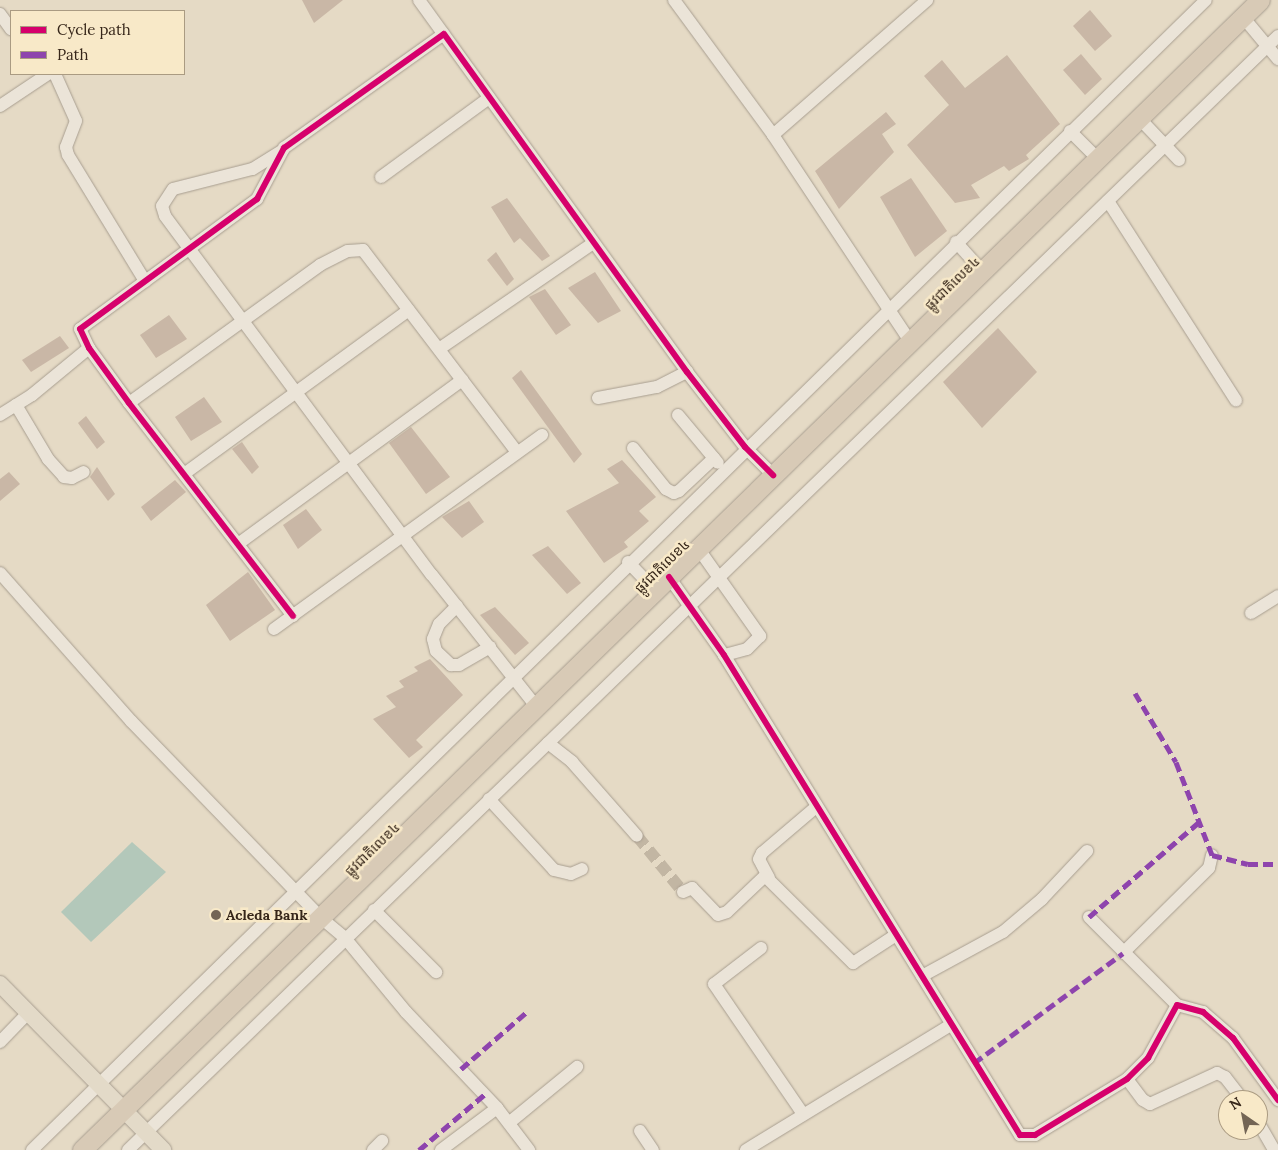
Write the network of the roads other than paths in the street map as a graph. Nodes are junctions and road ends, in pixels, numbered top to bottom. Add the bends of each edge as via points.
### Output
1 (419, 0) edge
2 (674, 0) edge
3 (927, 0) edge
4 (1206, 0) edge
5 (1260, 0) edge
6 (0, 14) edge
7 (1243, 17) junction
8 (10, 27) edge
9 (444, 34) junction
10 (1278, 36) edge
11 (1268, 46) junction
12 (1278, 59) edge
13 (46, 75) edge
14 (56, 75) edge
15 (489, 98) junction
16 (0, 106) edge
17 (1139, 118) junction
18 (1071, 131) junction
19 (773, 135) junction
20 (1165, 146) junction
21 (282, 150) junction
22 (1098, 159) junction
23 (1179, 160) dead end
24 (382, 177) dead end
25 (1108, 201) junction
26 (593, 243) junction
27 (956, 243) junction
28 (189, 249) junction
29 (982, 271) junction
30 (145, 280) junction
31 (409, 310) junction
32 (888, 312) junction
33 (243, 321) junction
34 (910, 341) junction
35 (89, 348) junction
36 (439, 349) junction
37 (687, 372) junction
38 (462, 380) junction
39 (296, 393) junction
40 (598, 398) dead end
41 (1236, 400) dead end
42 (130, 403) junction
43 (16, 405) junction
44 (0, 415) edge
45 (678, 415) dead end
46 (542, 435) dead end
47 (632, 448) dead end
48 (747, 449) junction
49 (516, 451) junction
50 (714, 458) junction
51 (348, 463) junction
52 (725, 471) junction
53 (84, 472) dead end
54 (184, 474) junction
55 (773, 474) junction
56 (402, 535) junction
57 (238, 544) junction
58 (698, 548) junction
59 (629, 563) junction
60 (0, 573) edge
61 (719, 576) junction
62 (662, 583) junction
63 (1278, 596) edge
64 (691, 604) junction
65 (457, 606) junction
66 (1251, 613) dead end
67 (293, 616) junction
68 (274, 630) dead end
69 (490, 647) junction
70 (724, 656) junction
71 (514, 677) junction
72 (536, 706) junction
73 (548, 742) junction
74 (489, 800) junction
75 (816, 807) junction
76 (637, 836) tunnel mouth
77 (1087, 851) dead end
78 (1212, 855) dead end
79 (582, 869) dead end
80 (770, 878) junction
81 (296, 891) junction
82 (683, 892) tunnel mouth
83 (374, 910) junction
84 (320, 917) junction
85 (1089, 917) dead end
86 (896, 936) junction
87 (345, 938) junction
88 (761, 948) dead end
89 (1123, 953) junction
90 (436, 972) dead end
91 (922, 976) junction
92 (0, 984) edge
93 (1177, 1005) junction
94 (28, 1013) junction
95 (951, 1025) junction
96 (0, 1042) edge
97 (577, 1067) dead end
98 (1127, 1079) junction
99 (98, 1084) junction
100 (1235, 1090) edge
101 (1278, 1100) edge
102 (497, 1108) junction
103 (123, 1109) junction
104 (803, 1114) junction
105 (510, 1122) junction
106 (640, 1130) dead end
107 (146, 1131) junction
108 (32, 1150) edge
109 (82, 1150) edge
110 (128, 1150) edge
111 (164, 1150) edge
112 (441, 1150) edge
113 (529, 1150) edge
114 (653, 1150) edge
115 (746, 1150) edge

1 - 9 street
2 - 19 street
3 - 19 street
4 - 18 street
5 - 7 highway, ផ្លូវជាតិលេខ៤
6 - 8 street
7 - 11 street
7 - 17 highway, ផ្លូវជាតិលេខ៤
9 - 15 street
9 - 21 street
10 - 11 street
11 - 12 street
11 - 20 street
13 - 16 street
14 - 30 street via 76,121 66,147 68,155
15 - 24 street
15 - 26 street
17 - 20 street
17 - 22 highway, ផ្លូវជាតិលេខ៤
18 - 22 street
18 - 27 street
19 - 32 street
20 - 23 street
20 - 25 street
21 - 28 street via 257,199
21 - 28 street via 252,169 167,194 162,206 165,216
22 - 29 highway, ផ្លូវជាតិលេខ៤
25 - 41 street
25 - 61 street
26 - 36 street
26 - 37 street
27 - 29 street
27 - 32 street
28 - 30 street
28 - 33 street
29 - 34 highway, ផ្លូវជាតិលេខ៤
30 - 35 street via 81,327
31 - 33 street via 363,250 356,250 320,265
31 - 36 street
31 - 39 street
32 - 34 street
32 - 48 street
33 - 39 street
33 - 42 street
34 - 55 highway, ផ្លូវជាតិលេខ៤
35 - 42 street
35 - 43 street
36 - 38 street
37 - 40 street via 657,387
37 - 48 street
38 - 49 street
38 - 51 street
39 - 51 street
39 - 54 street
42 - 54 street
43 - 44 street
43 - 53 street via 48,458 64,477 72,478
45 - 50 street
46 - 49 street
47 - 50 street via 666,489 674,493
48 - 52 street
48 - 55 street
49 - 56 street
50 - 52 street
51 - 56 street
51 - 57 street
52 - 59 street
54 - 57 street
55 - 58 highway, ផ្លូវជាតិលេខ៤
56 - 65 street
56 - 67 street
57 - 67 street
58 - 61 street
58 - 62 highway, ផ្លូវជាតិលេខ៤
59 - 62 street
59 - 71 street
60 - 81 street via 131,721
61 - 64 street
61 - 70 street via 760,636 747,650
62 - 64 street
62 - 72 highway, ផ្លូវជាតិលេខ៤
63 - 66 street
64 - 70 street
64 - 73 street
65 - 69 street
65 - 69 street via 438,624 433,639 436,651 451,665 459,665
67 - 68 street
69 - 71 street
70 - 75 street
71 - 72 street
71 - 81 street
72 - 84 highway, ផ្លូវជាតិលេខ៤
73 - 74 street
73 - 76 street via 572,762
74 - 79 street via 554,870 571,874
74 - 83 street
75 - 80 street via 762,853 759,859
75 - 86 street
77 - 91 street via 1042,899 1003,932
78 - 89 street via 1209,868
80 - 82 street via 762,877 727,912 718,914 692,888
80 - 86 street via 853,964
81 - 84 street
81 - 99 street
83 - 87 street
83 - 90 street
84 - 87 street
84 - 103 highway, ផ្លូវជាតិលេខ៤
85 - 89 street
86 - 91 street
87 - 102 street via 406,1012
87 - 107 street
88 - 104 street via 714,984
89 - 93 street
91 - 95 street
92 - 94 main road
93 - 98 street via 1148,1058
93 - 101 street via 1203,1012 1234,1038
94 - 96 street
94 - 99 main road
95 - 98 street via 1020,1134 1035,1135
95 - 104 street
97 - 105 street
98 - 100 street via 1150,1104 1217,1073 1225,1077
99 - 103 main road
99 - 108 street
102 - 105 street
102 - 112 street
103 - 107 main road
103 - 109 highway, ផ្លូវជាតិលេខ៤
104 - 115 street
105 - 113 street
106 - 114 street
107 - 110 street
107 - 111 main road

